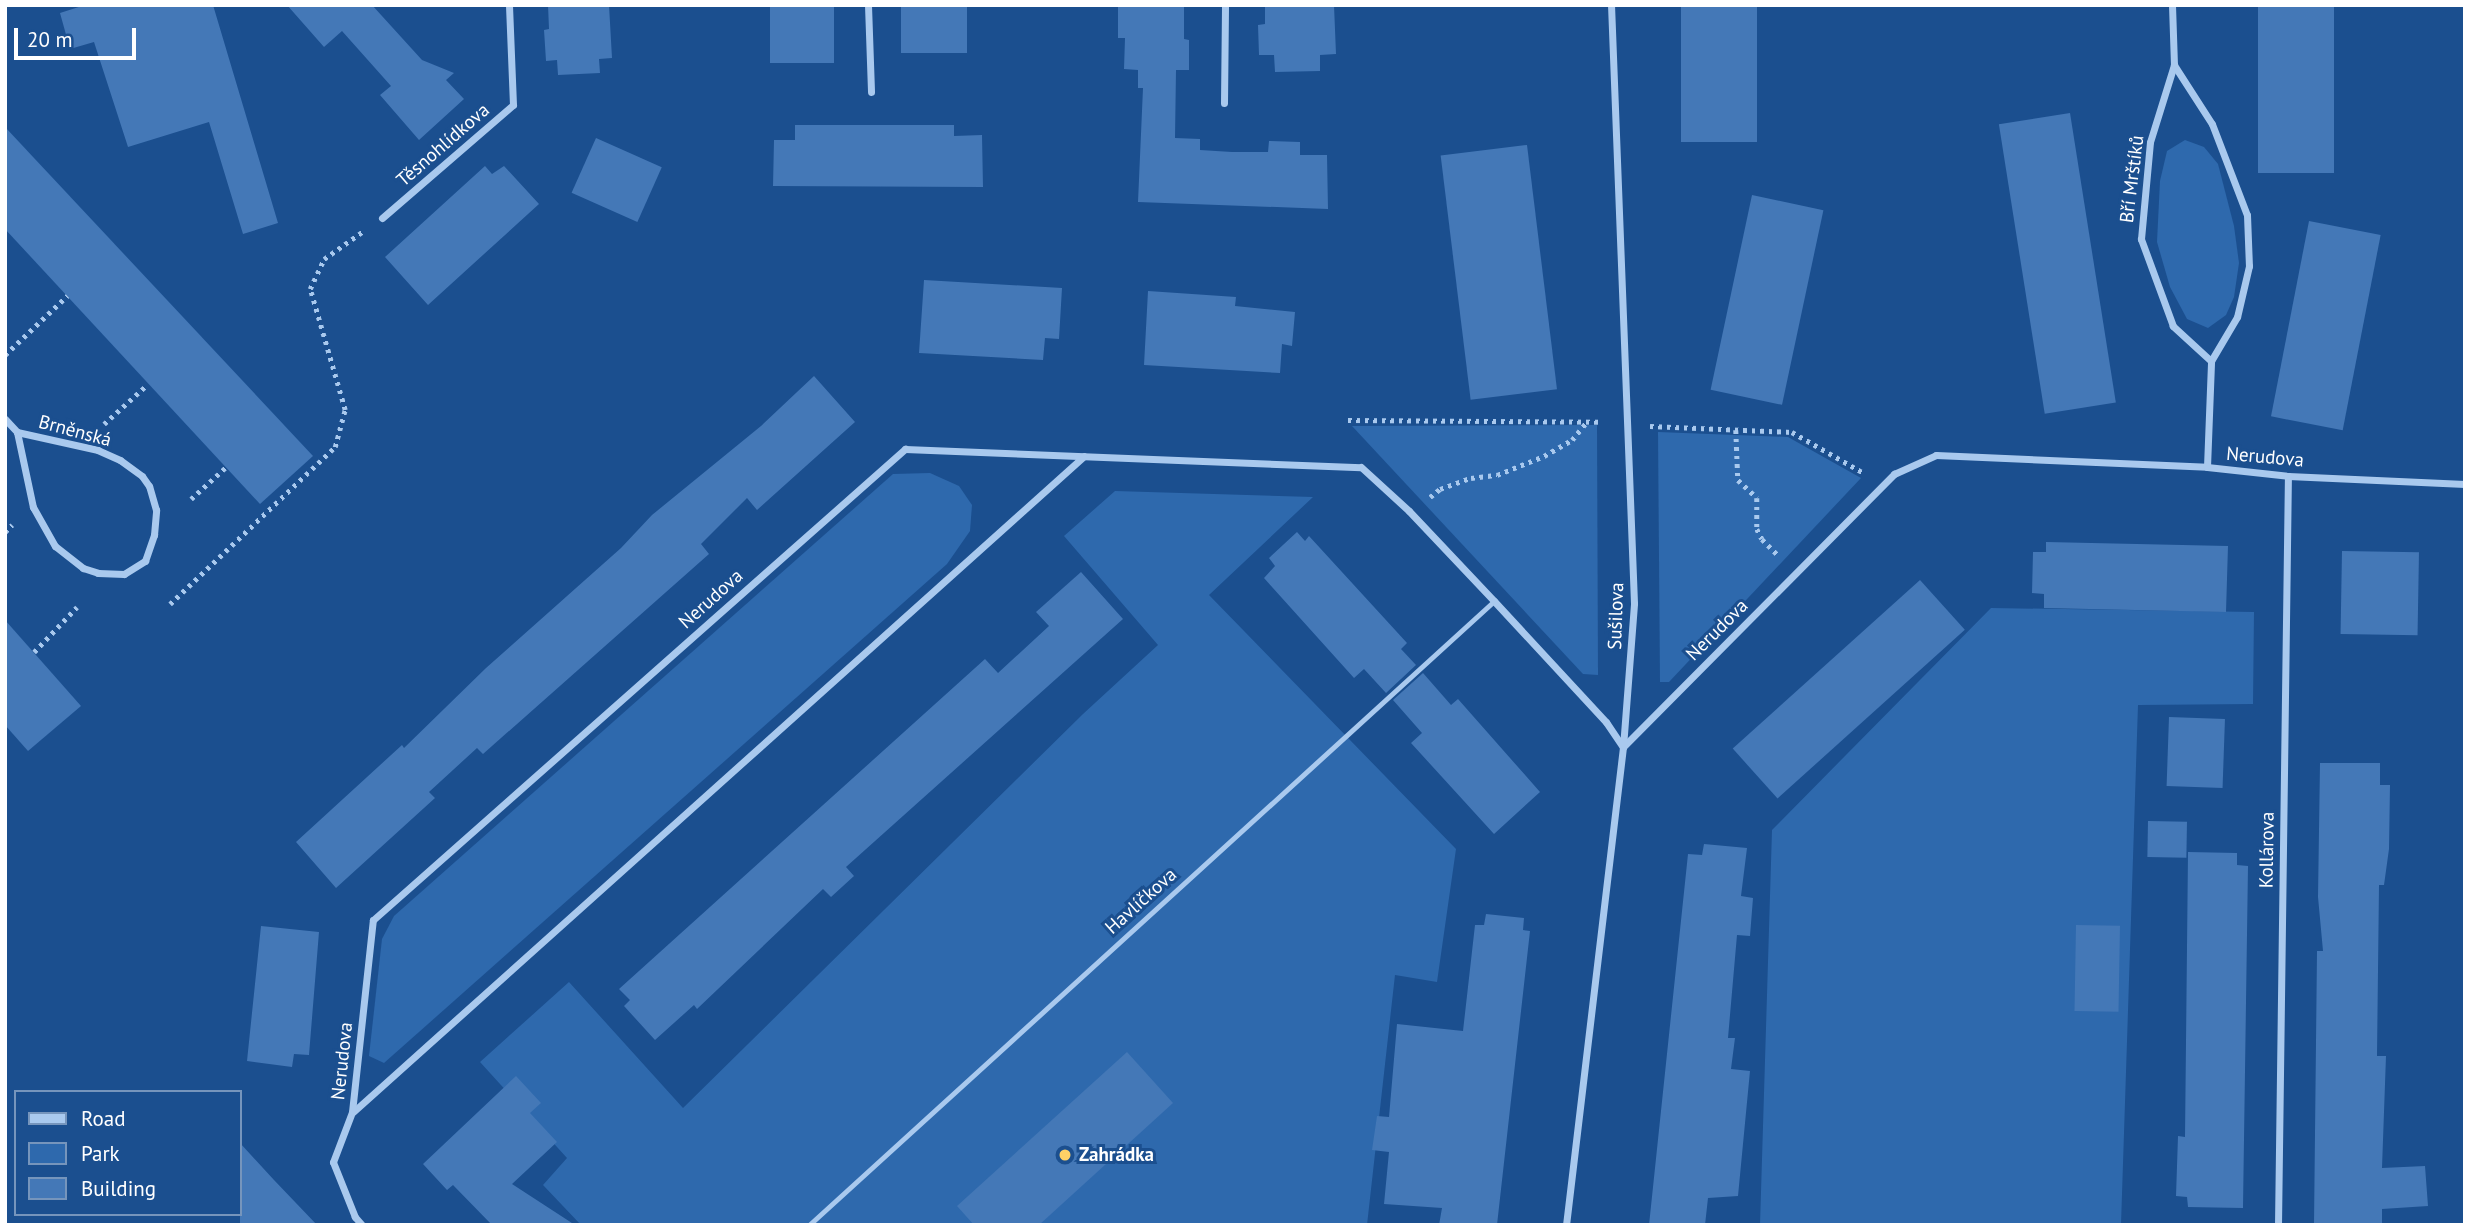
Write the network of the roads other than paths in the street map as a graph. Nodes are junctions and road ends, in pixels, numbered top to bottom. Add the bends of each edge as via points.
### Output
1 (509, 5) edge
2 (868, 5) edge
3 (1225, 5) edge
4 (1611, 5) edge
5 (2172, 5) edge
6 (2174, 65) junction
7 (871, 93) dead end
8 (1224, 103) dead end
9 (382, 219) road end
10 (2211, 361) junction
11 (5, 419) edge
12 (17, 432) junction
13 (1084, 455) junction
14 (2207, 467) junction
15 (2288, 476) junction
16 (2465, 485) edge
17 (1494, 601) junction
18 (1623, 747) junction
19 (352, 1112) junction
20 (362, 1225) edge
21 (810, 1225) edge
22 (1566, 1225) edge
23 (2278, 1225) edge

1 - 9 street, Těsnohlídkova via 513,106
2 - 7 street
3 - 8 street
4 - 18 street, Sušilova via 1634,603
5 - 6 street, Bří Mrštíků
6 - 10 street via 2212,124 2246,215 2249,266 2237,317
6 - 10 street, Bří Mrštíků via 2150,142 2141,239 2173,326
10 - 14 street
11 - 12 street, Brněnská
12 - 12 street, Brněnská via 98,450 142,475 154,498 157,521 145,561 115,575 83,568 55,546 33,507
13 - 17 street, Nerudova via 1361,467
13 - 19 street, Nerudova
13 - 19 street, Nerudova via 905,449 373,920
14 - 15 street, Nerudova
14 - 18 street, Nerudova via 1936,455 1894,474
15 - 16 street, Nerudova
15 - 23 street, Kollárova
17 - 18 street, Nerudova
17 - 21 lane, Havlíčkova
18 - 22 street, Sušilova
19 - 20 street via 333,1162

